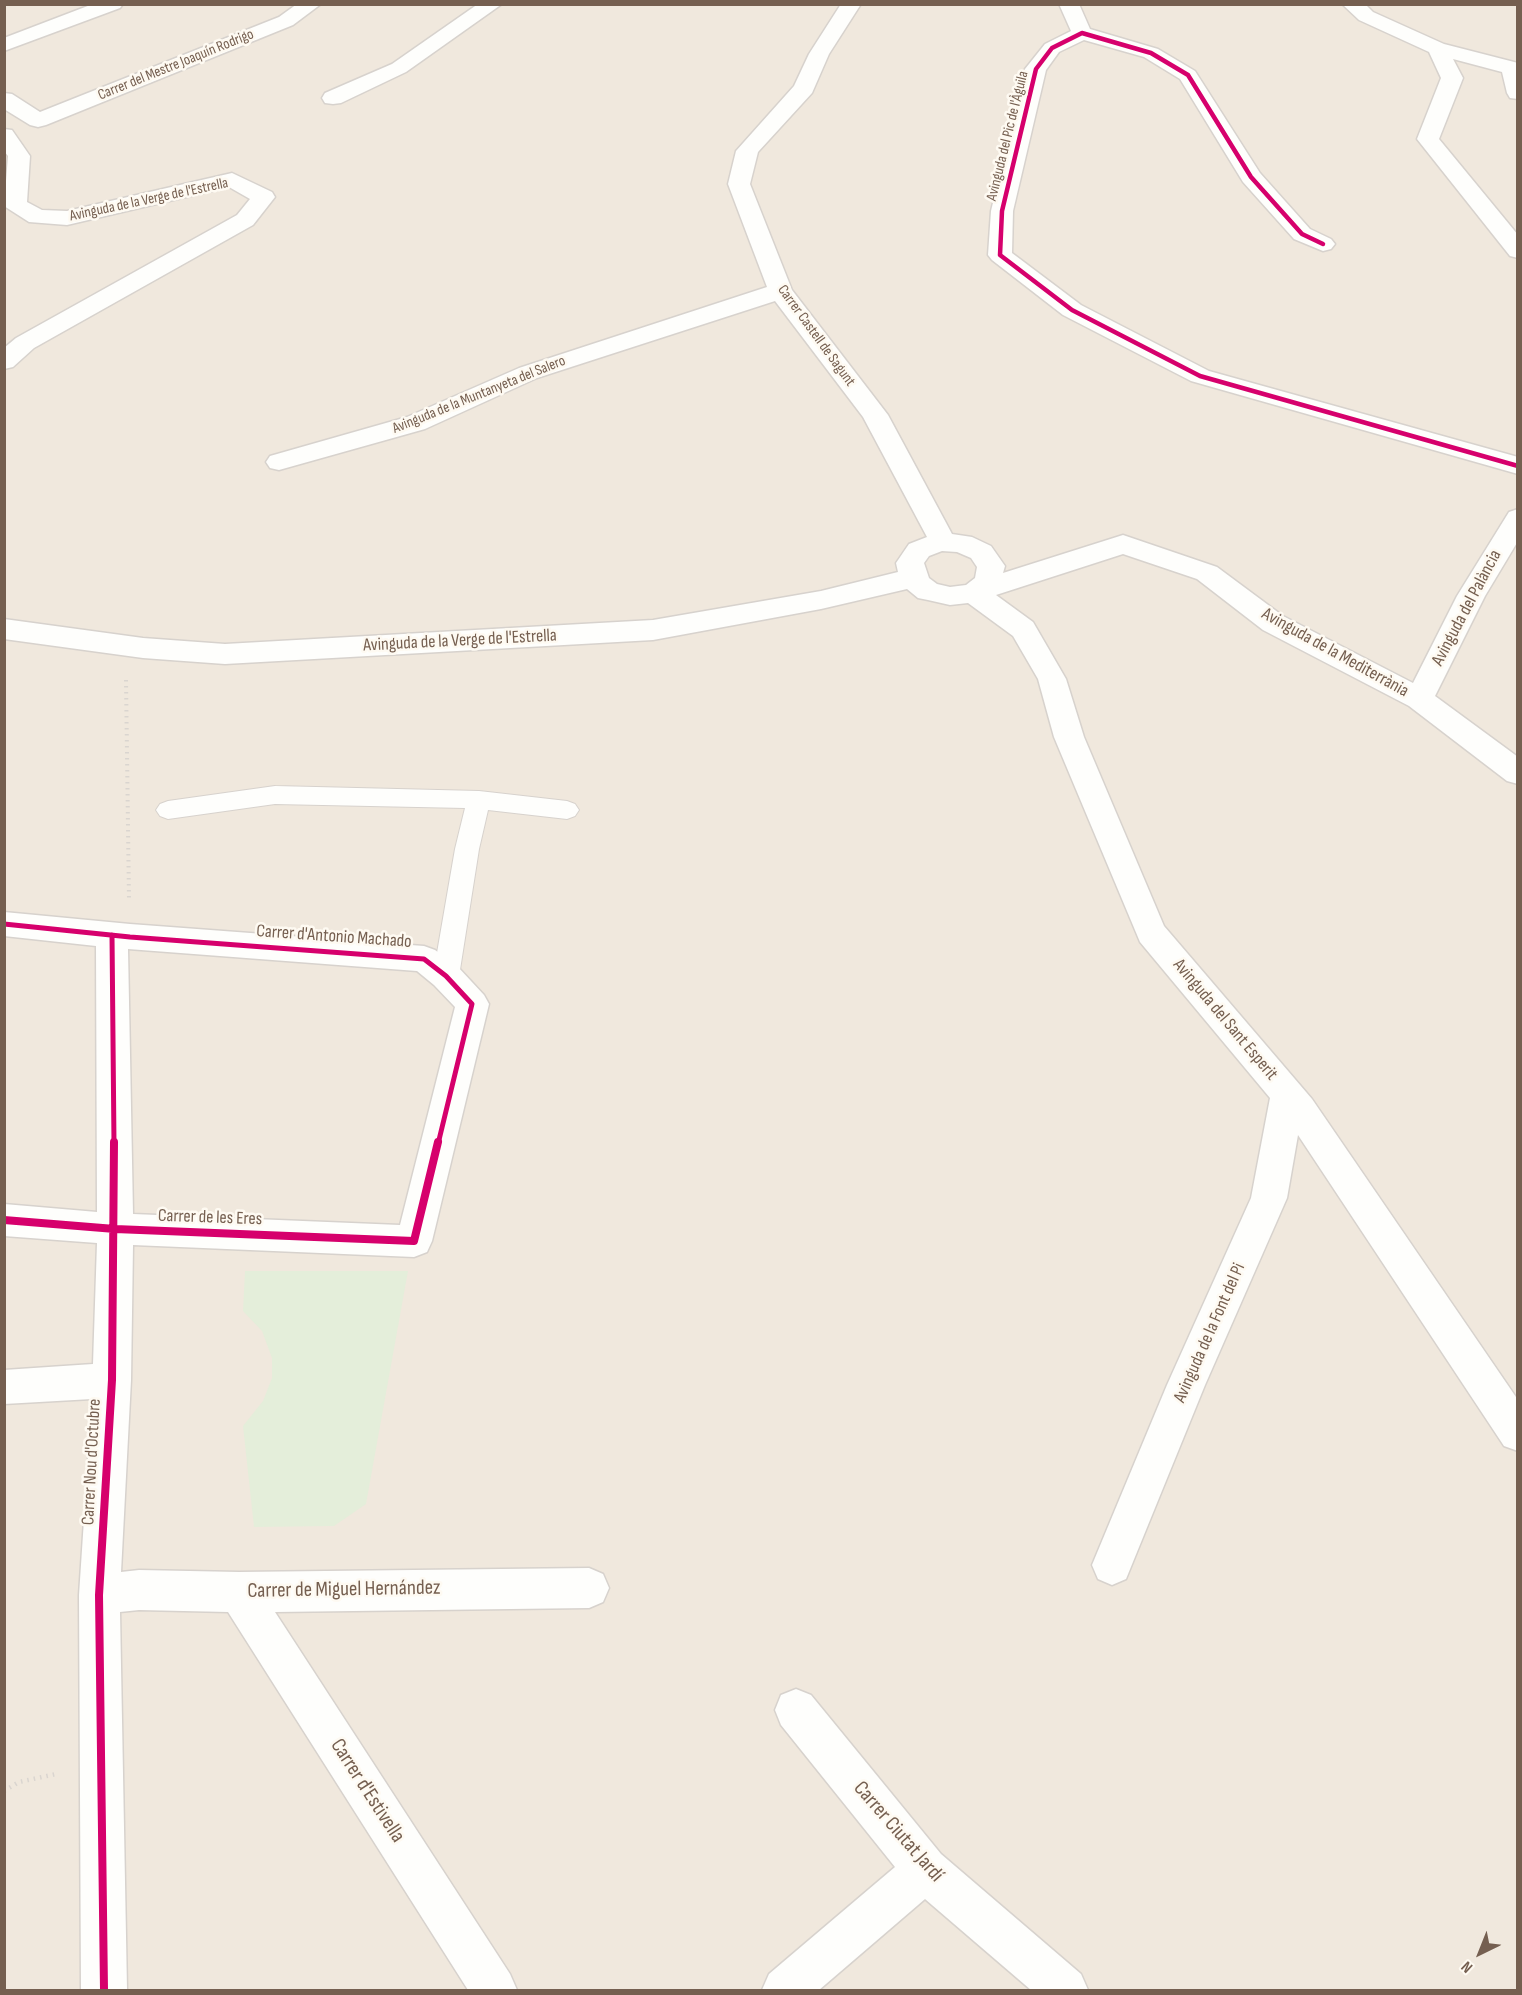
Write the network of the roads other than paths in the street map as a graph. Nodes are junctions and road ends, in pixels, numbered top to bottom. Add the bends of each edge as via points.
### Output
1 (112, 4) edge
2 (311, 4) edge
3 (492, 4) edge
4 (851, 4) edge
5 (1069, 4) edge
6 (1352, 4) edge
7 (1082, 33) junction
8 (4, 45) edge
9 (1437, 48) junction
10 (1518, 93) edge
11 (333, 98) dead end
12 (4, 99) edge
13 (4, 135) edge
14 (1323, 244) dead end
15 (1518, 251) edge
16 (780, 291) junction
17 (4, 362) edge
18 (279, 462) dead end
19 (1518, 466) edge
20 (1518, 518) edge
21 (944, 542) junction
22 (913, 578) junction
23 (973, 593) junction
24 (4, 629) edge
25 (1419, 699) junction
26 (1518, 773) edge
27 (479, 800) junction
28 (168, 810) dead end
29 (567, 810) dead end
30 (4, 924) edge
31 (121, 936) junction
32 (446, 976) junction
33 (1288, 1095) junction
34 (4, 1220) edge
35 (115, 1229) junction
36 (414, 1241) joint
37 (112, 1380) junction
38 (4, 1387) edge
39 (1518, 1433) edge
40 (1112, 1565) dead end
41 (589, 1588) dead end
42 (239, 1592) junction
43 (99, 1595) junction
44 (796, 1710) dead end
45 (925, 1870) junction
46 (104, 1990) edge
47 (494, 1990) edge
48 (785, 1990) edge
49 (1065, 1990) edge

1 - 8 street
2 - 12 street, Carrer del Mestre Joaquín Rodrigo via 286,21 38,120
3 - 11 street via 399,68
4 - 16 street, Carrer Castell de Sagunt via 819,54 804,88 747,151 740,184
5 - 7 street
6 - 9 street via 1366,15
7 - 14 street via 1151,53 1188,75 1251,177 1302,234
7 - 19 street, Avinguda del Pic de l'Àguila via 1052,48 1036,69 1002,211 1000,255 1072,310 1200,376
9 - 10 street via 1512,68
9 - 15 street via 1452,78 1428,139
13 - 17 street, Avinguda de la Verge de l'Estrella via 19,156 15,205 37,217 67,218 232,180 264,197 245,220 25,343
16 - 18 street, Avinguda de la Muntanyeta del Salero via 528,373 416,423
16 - 21 street, Carrer Castell de Sagunt via 875,415
20 - 25 street, Avinguda del Palància via 1471,596
21 - 22 street via 928,545 913,556 909,571
21 - 23 street via 962,543 988,559 988,582
22 - 23 street via 939,595
22 - 24 street, Avinguda de la Verge de l'Estrella via 821,600 653,630 225,654 126,646
23 - 25 street, Avinguda de la Mediterrània via 1122,544 1207,573 1273,623
23 - 33 street, Avinguda del Sant Esperit via 1023,629 1052,679 1069,737 1151,933
25 - 26 street, Avinguda de la Mediterrània
27 - 28 lane via 275,795
27 - 29 lane
27 - 32 lane
30 - 31 street, Carrer d'Antonio Machado
31 - 32 street, Carrer d'Antonio Machado via 424,958
31 - 35 street, Carrer Nou d'Octubre
32 - 36 street, Carrer d'Antonio Machado via 472,1004
33 - 39 street, Avinguda del Sant Esperit
33 - 40 street, Avinguda de la Font del Pi via 1269,1198
34 - 35 street, Carrer de les Eres
35 - 36 street, Carrer de les Eres
35 - 37 street, Carrer Nou d'Octubre
37 - 38 street
37 - 43 street, Carrer Nou d'Octubre
41 - 42 street, Carrer de Miguel Hernández
42 - 43 street, Carrer de Miguel Hernández via 139,1590
42 - 47 street, Carrer d'Estivella
43 - 46 street, Carrer Nou d'Octubre
44 - 45 street, Carrer Ciutat Jardí
45 - 48 street
45 - 49 street, Carrer Ciutat Jardí

